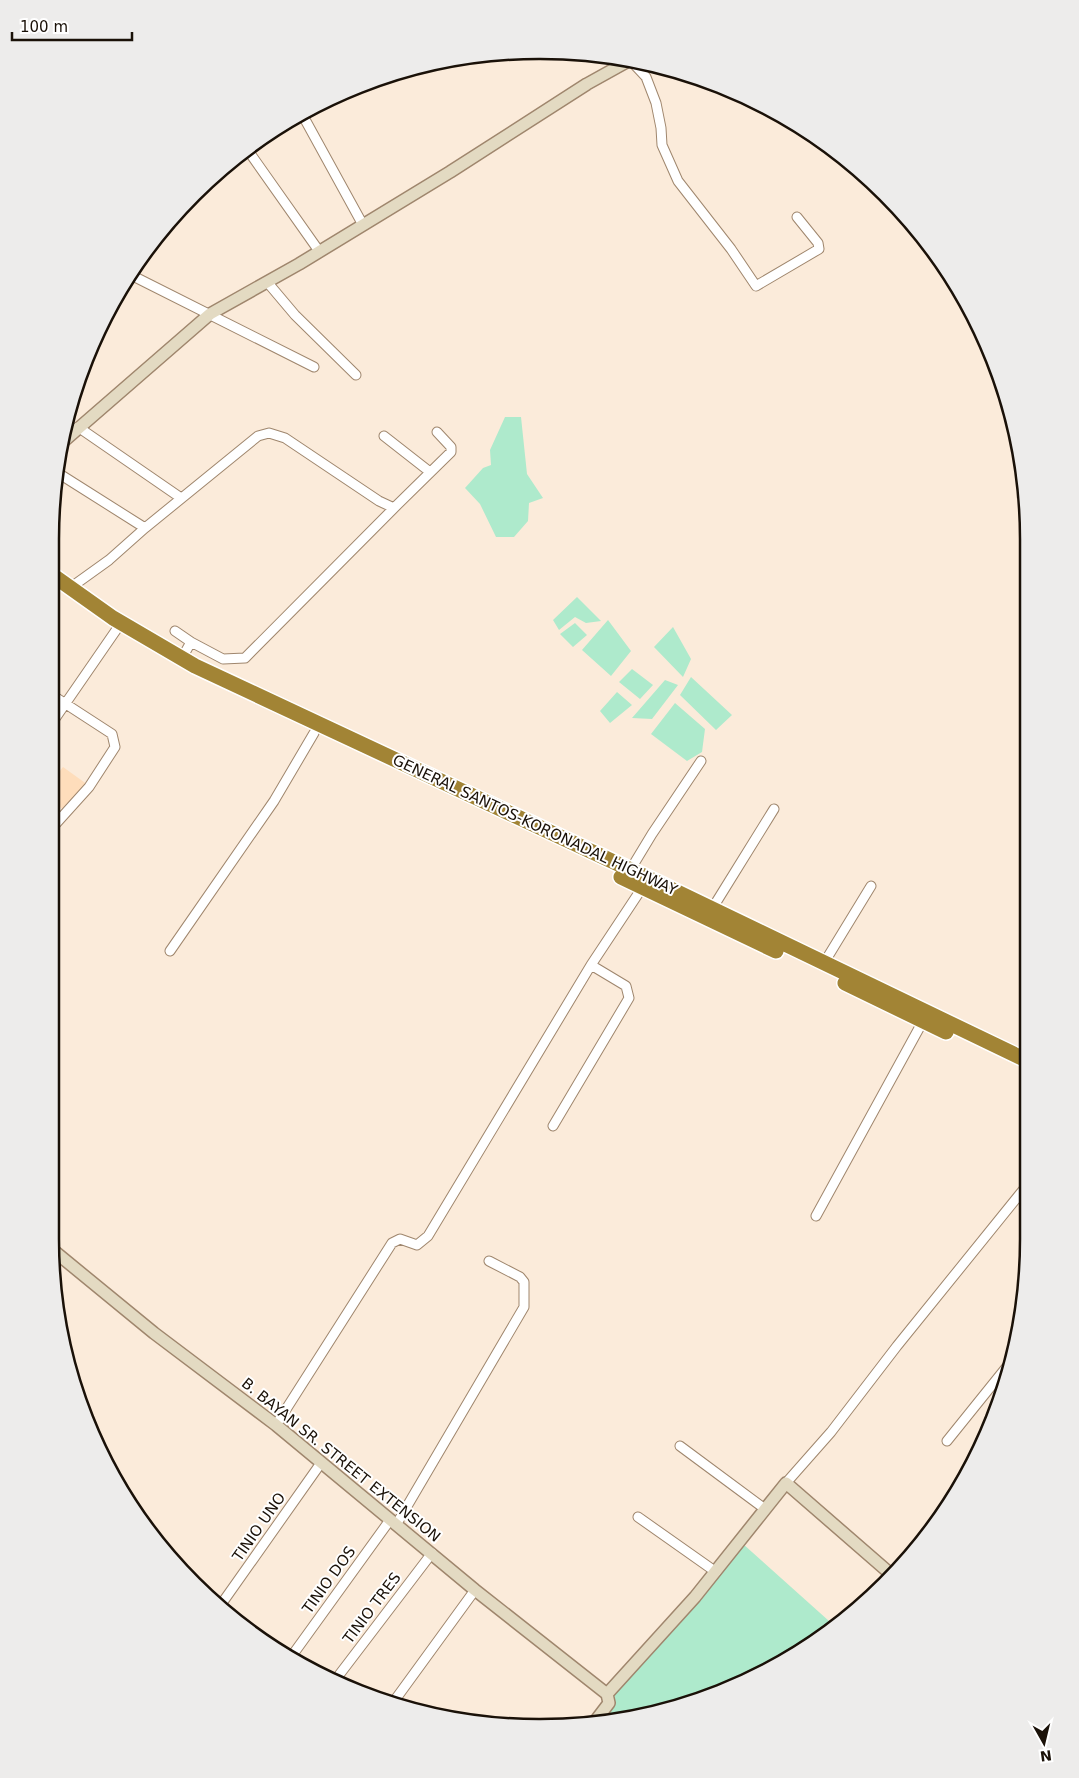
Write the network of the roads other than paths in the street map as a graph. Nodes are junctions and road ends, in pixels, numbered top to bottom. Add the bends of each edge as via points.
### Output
1 (620, 66) edge
2 (639, 69) edge
3 (305, 120) edge
4 (251, 155) edge
5 (797, 216) dead end
6 (363, 225) junction
7 (319, 251) junction
8 (136, 278) edge
9 (268, 283) junction
10 (210, 314) junction
11 (314, 367) dead end
12 (356, 376) dead end
13 (78, 427) junction
14 (437, 432) dead end
15 (71, 434) edge
16 (384, 436) dead end
17 (430, 472) junction
18 (63, 476) edge
19 (181, 498) junction
20 (394, 508) junction
21 (145, 528) junction
22 (59, 580) edge
23 (70, 588) junction
24 (59, 591) edge
25 (119, 626) junction
26 (175, 631) dead end
27 (191, 642) junction
28 (182, 658) junction
29 (59, 700) edge
30 (65, 704) junction
31 (59, 713) edge
32 (314, 733) junction
33 (701, 761) dead end
34 (774, 810) dead end
35 (59, 820) edge
36 (629, 875) junction
37 (645, 883) junction
38 (870, 886) dead end
39 (712, 909) junction
40 (170, 951) dead end
41 (824, 963) junction
42 (590, 965) junction
43 (923, 1021) junction
44 (1020, 1057) edge
45 (1020, 1068) edge
46 (553, 1126) dead end
47 (1020, 1194) edge
48 (816, 1216) dead end
49 (60, 1256) edge
50 (489, 1261) dead end
51 (1001, 1374) edge
52 (276, 1425) junction
53 (947, 1440) dead end
54 (680, 1446) dead end
55 (321, 1463) junction
56 (786, 1483) junction
57 (765, 1509) junction
58 (638, 1517) dead end
59 (393, 1522) junction
60 (432, 1553) junction
61 (886, 1570) edge
62 (716, 1572) junction
63 (476, 1590) junction
64 (224, 1601) edge
65 (295, 1652) edge
66 (339, 1675) edge
67 (607, 1694) junction
68 (397, 1698) edge
69 (600, 1715) edge

1 - 6 street via 578,89
2 - 5 street via 652,94 662,128 662,145 678,181 756,286 819,249
3 - 6 street
4 - 7 street
6 - 7 street
7 - 9 street
8 - 10 street
9 - 10 street
9 - 12 street
10 - 11 street
10 - 13 street
13 - 15 street
13 - 19 street
14 - 17 street via 452,450
16 - 17 street
17 - 20 street
18 - 21 street
19 - 20 street via 258,436 269,434 285,438
19 - 21 street
20 - 27 street via 245,658 223,659
21 - 23 street via 110,560
22 - 23 highway, GENERAL SANTOS-KORONADAL HIGHWAY
23 - 25 highway, GENERAL SANTOS-KORONADAL HIGHWAY
24 - 25 highway, GENERAL SANTOS-KORONADAL HIGHWAY via 91,615
25 - 28 highway, GENERAL SANTOS-KORONADAL HIGHWAY
25 - 30 street
25 - 32 highway, GENERAL SANTOS-KORONADAL HIGHWAY via 192,672
26 - 27 street
27 - 28 street
28 - 36 highway, GENERAL SANTOS-KORONADAL HIGHWAY
29 - 30 street
30 - 31 street
30 - 35 street via 112,734 115,747 89,787
32 - 36 highway, GENERAL SANTOS-KORONADAL HIGHWAY
32 - 40 street via 274,801
33 - 36 street
34 - 39 street
36 - 37 highway, GENERAL SANTOS-KORONADAL HIGHWAY
37 - 39 highway, GENERAL SANTOS-KORONADAL HIGHWAY
37 - 42 street
37 - 43 highway, GENERAL SANTOS-KORONADAL HIGHWAY
38 - 41 street
39 - 41 highway, GENERAL SANTOS-KORONADAL HIGHWAY
41 - 44 highway, GENERAL SANTOS-KORONADAL HIGHWAY
42 - 46 street via 626,986 629,998
42 - 52 street via 428,1236 417,1245 400,1239 392,1243
43 - 45 highway, GENERAL SANTOS-KORONADAL HIGHWAY
43 - 48 street
47 - 56 street via 836,1426
49 - 52 street, B. BAYAN SR. STREET EXTENSION via 154,1333
50 - 59 street, TINIO DOS via 524,1282 524,1307
51 - 53 street
52 - 55 street, B. BAYAN SR. STREET EXTENSION
54 - 57 street
55 - 59 street, B. BAYAN SR. STREET EXTENSION
55 - 64 street, TINIO UNO
56 - 57 street
56 - 61 street
57 - 62 street
58 - 62 street
59 - 60 street, B. BAYAN SR. STREET EXTENSION
59 - 65 street, TINIO DOS
60 - 63 street, B. BAYAN SR. STREET EXTENSION
60 - 66 street, TINIO TRES
62 - 67 street
63 - 67 street, B. BAYAN SR. STREET EXTENSION
63 - 68 street
67 - 69 street via 609,1703

